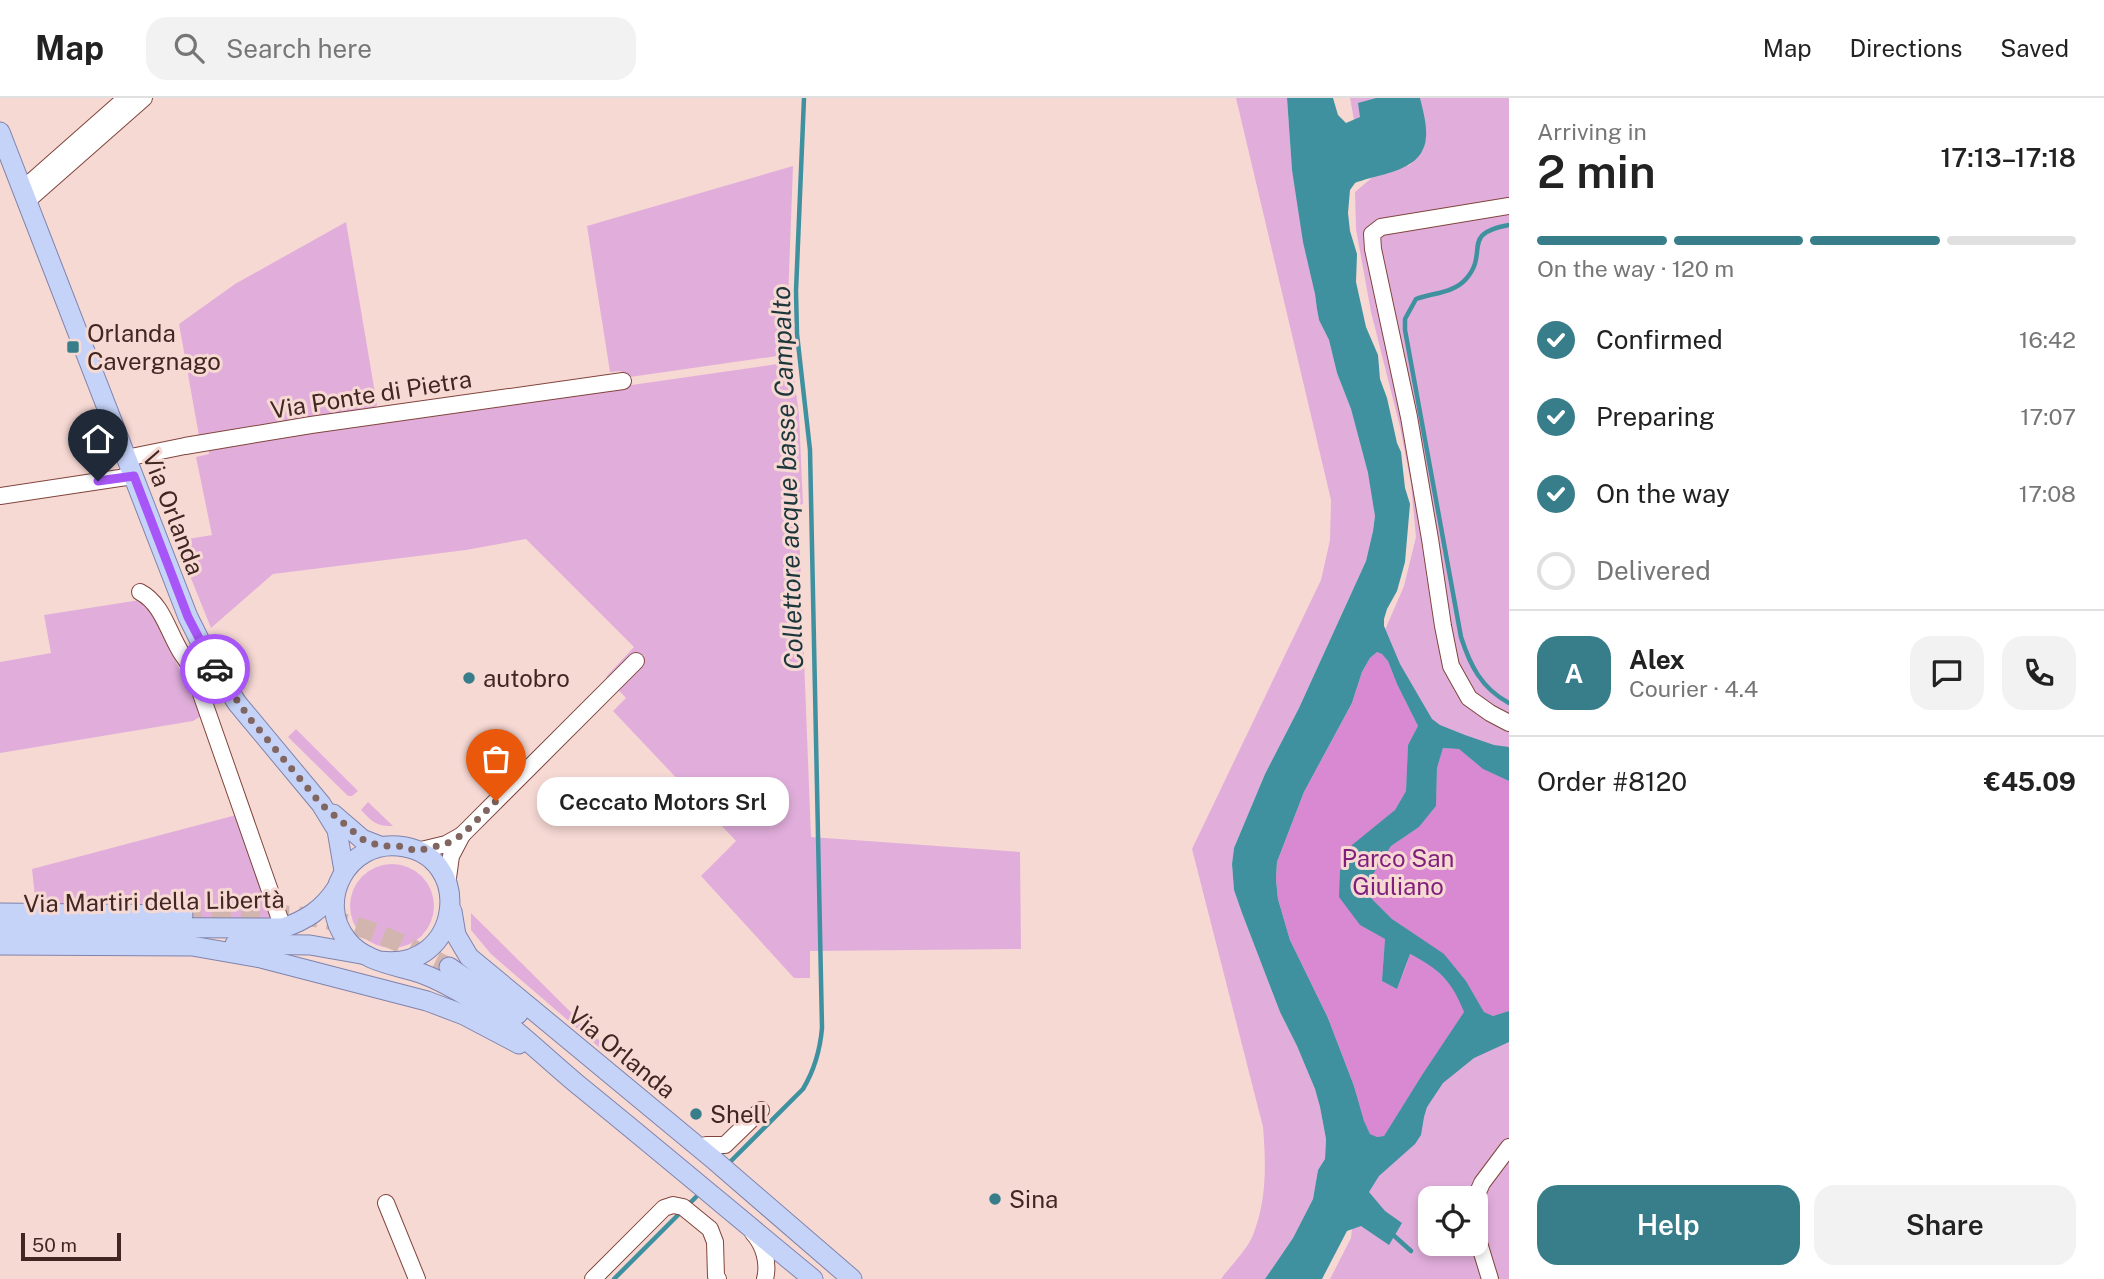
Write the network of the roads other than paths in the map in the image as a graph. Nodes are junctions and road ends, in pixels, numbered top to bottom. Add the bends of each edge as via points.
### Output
1 (126, 98) edge
2 (144, 98) edge
3 (0, 132) edge
4 (25, 195) junction
5 (1509, 206) edge
6 (623, 381) dead end
7 (130, 467) junction
8 (0, 496) edge
9 (140, 592) dead end
10 (636, 661) dead end
11 (201, 663) junction
12 (1509, 723) edge
13 (321, 804) junction
14 (462, 835) junction
15 (380, 846) junction
16 (417, 851) junction
17 (340, 880) junction
18 (449, 894) junction
19 (0, 913) edge
20 (183, 915) tunnel mouth
21 (0, 927) edge
22 (283, 928) junction
23 (0, 945) edge
24 (192, 946) junction
25 (371, 957) junction
26 (449, 968) tunnel mouth
27 (564, 1073) junction
28 (761, 1110) dead end
29 (1509, 1147) edge
30 (705, 1164) junction
31 (1481, 1186) edge
32 (728, 1189) junction
33 (386, 1203) dead end
34 (737, 1215) junction
35 (1483, 1256) edge
36 (807, 1273) edge
37 (766, 1278) edge
38 (417, 1279) edge
39 (593, 1279) edge
40 (718, 1279) edge
41 (836, 1279) edge
42 (852, 1279) edge
43 (1490, 1279) edge

1 - 4 street
2 - 4 street
3 - 4 main road, Via Orlanda
4 - 7 main road, Via Orlanda
5 - 12 street via 1381,227 1372,234 1451,666 1469,698
6 - 7 street, Via Ponte di Pietra via 185,446
7 - 8 street, Via Ponte di Pietra
7 - 11 main road, Via Orlanda
9 - 11 street via 156,605 180,651
10 - 14 street, Via Orlanda
11 - 13 main road, Via Orlanda
11 - 22 street via 211,721
13 - 15 main road, Via Orlanda via 362,839
13 - 17 main road, Via Orlanda via 337,830
14 - 16 street, Via Orlanda
14 - 18 street, Via Orlanda via 451,856
15 - 16 main road
15 - 17 main road via 356,858
16 - 18 main road via 439,869
17 - 22 main road, Via Martiri della Libertà via 329,900 313,915
17 - 25 main road via 334,907 338,925 348,942
18 - 25 main road via 450,913 444,931 424,953 398,962
18 - 30 main road, Via Orlanda via 454,929 469,957
19 - 20 main road, Via Martiri della Libertà
21 - 22 main road, Via Martiri della Libertà
23 - 24 main road, Via Martiri della Libertà
24 - 25 main road via 310,945
24 - 27 main road, Via Martiri della Libertà via 261,958 427,1001 509,1038
25 - 27 main road via 425,974 473,1000 507,1022
26 - 30 main road via 517,1013
27 - 30 main road, Via Orlanda
28 - 30 street
29 - 31 street
30 - 32 main road, Via Orlanda
30 - 32 main road, Via Orlanda
32 - 34 main road, Via Orlanda
32 - 41 main road
32 - 42 main road, Via Orlanda
33 - 38 street
34 - 36 main road, Via Orlanda
34 - 37 street via 764,1252
35 - 43 street
36 - 37 street via 786,1268
39 - 40 street via 664,1208 673,1205 683,1207 710,1229

